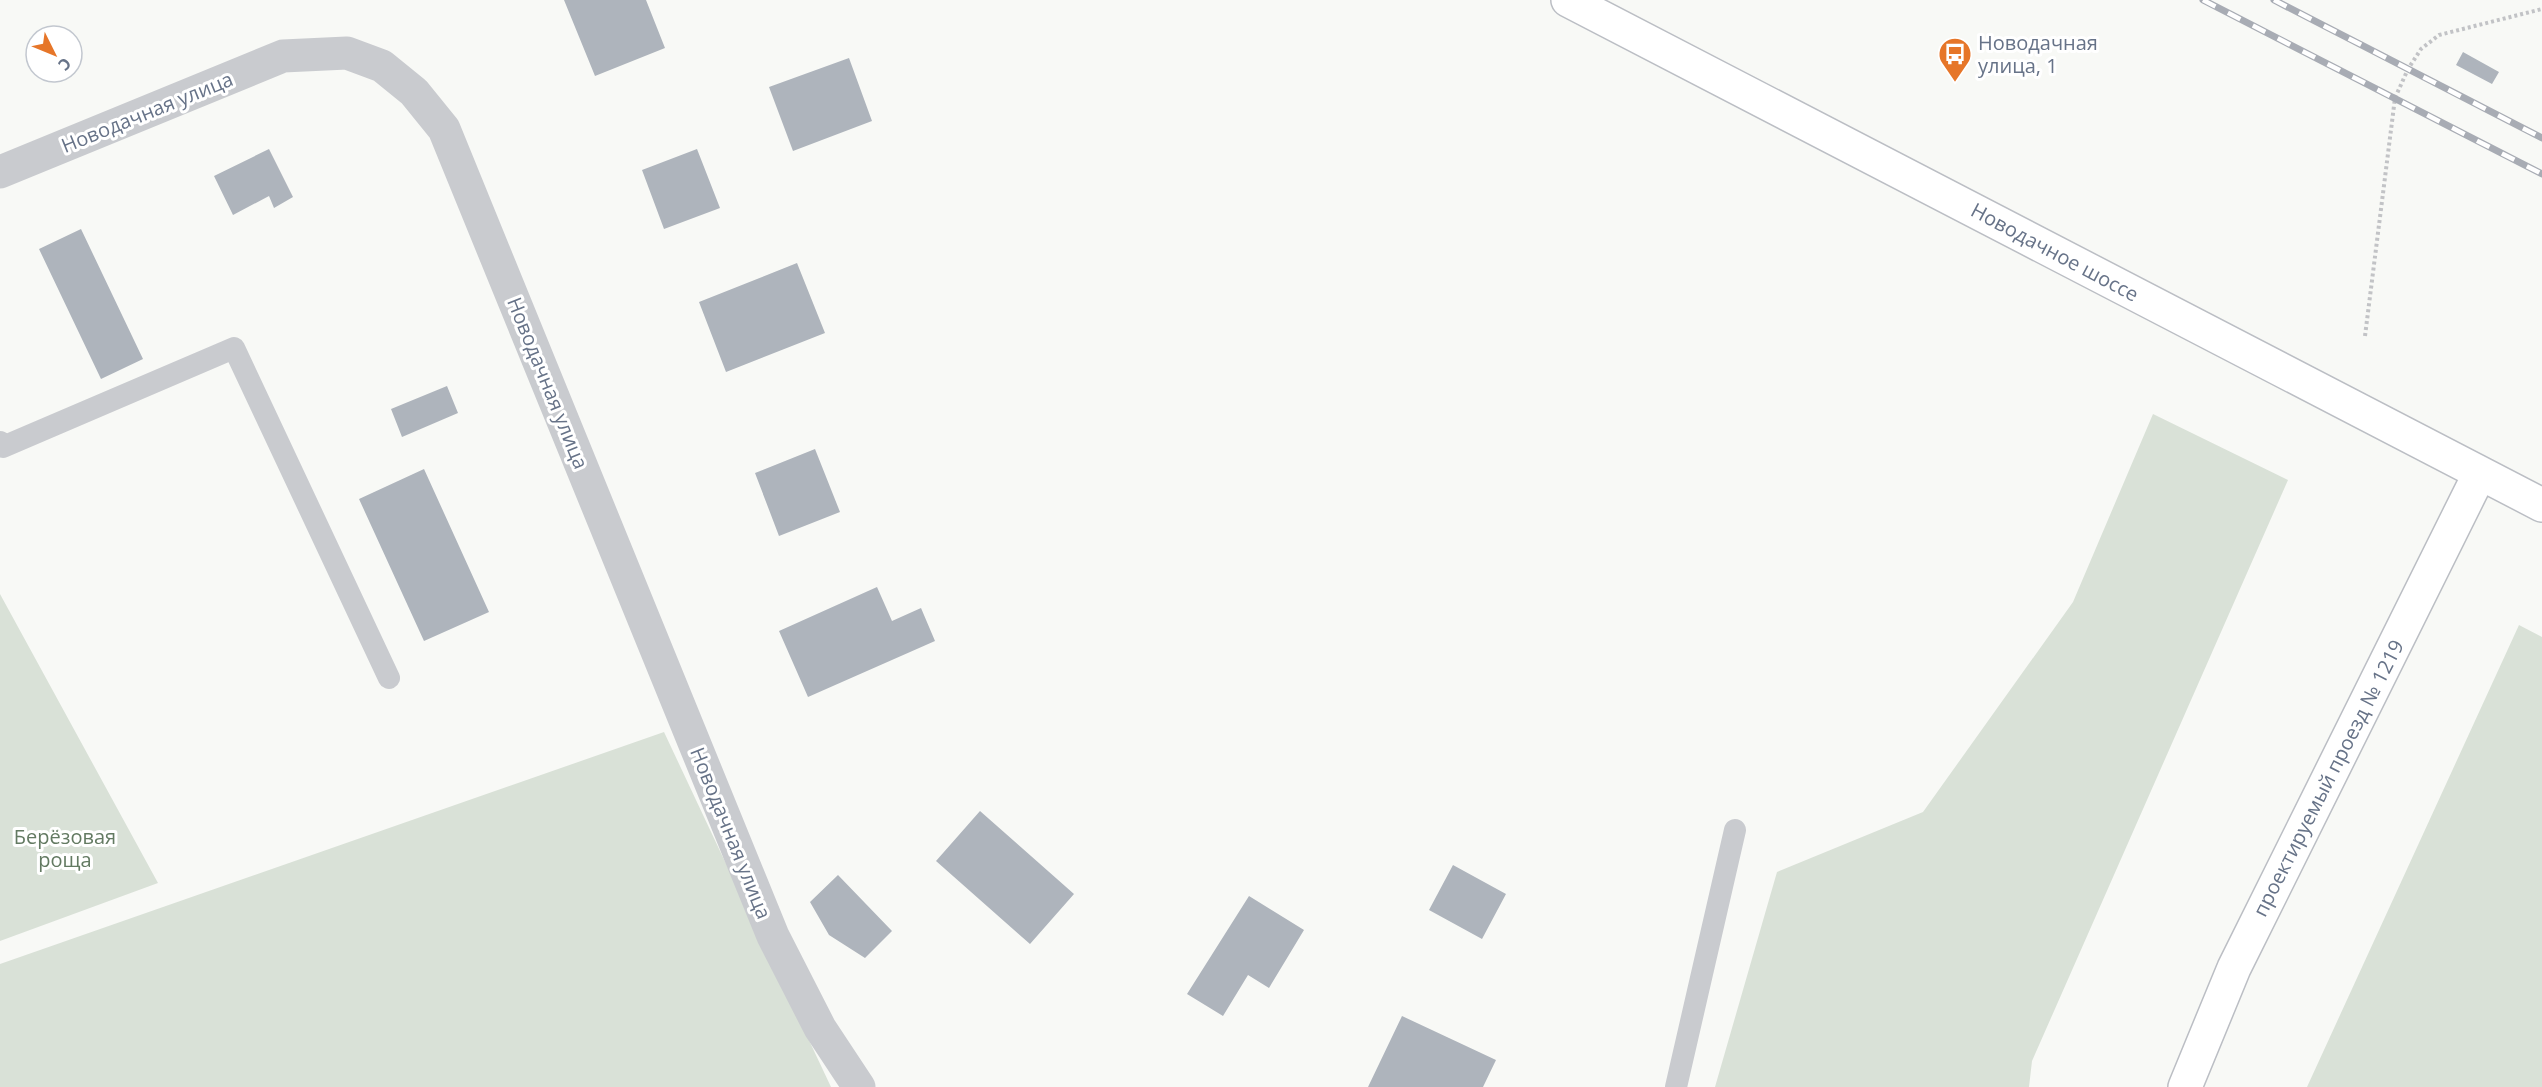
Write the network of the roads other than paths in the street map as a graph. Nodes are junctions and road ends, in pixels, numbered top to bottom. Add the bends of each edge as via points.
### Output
1 (1568, 0) edge
2 (0, 172) edge
3 (0, 442) edge
4 (2480, 473) junction
5 (2542, 505) edge
6 (389, 678) dead end
7 (1735, 830) dead end
8 (859, 1087) edge
9 (1676, 1087) edge
10 (2185, 1087) edge

1 - 4 street, Новодачное шоссе
2 - 8 street, Новодачная улица via 283,56 347,53 382,66 414,92 444,129 773,936 820,1028
3 - 6 lane via 3,447 234,348
4 - 5 street, Новодачное шоссе
4 - 10 street, проектируемый проезд № 1219 via 2234,968
7 - 9 lane

